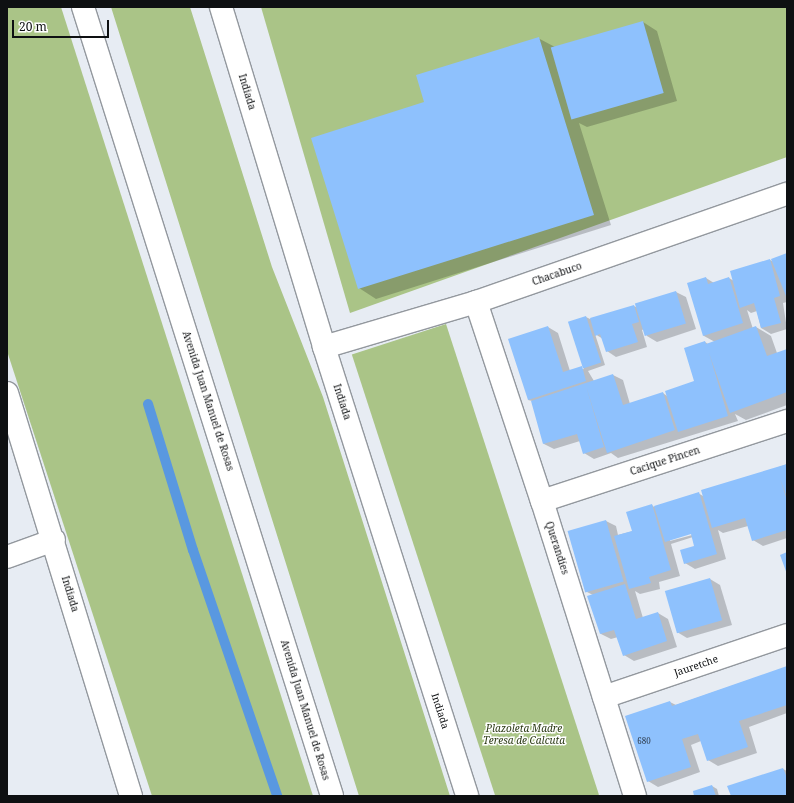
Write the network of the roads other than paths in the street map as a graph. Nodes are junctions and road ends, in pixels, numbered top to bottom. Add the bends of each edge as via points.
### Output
1 (82, 7) edge
2 (221, 7) edge
3 (787, 194) edge
4 (476, 302) junction
5 (324, 347) junction
6 (7, 393) edge
7 (787, 421) edge
8 (542, 501) junction
9 (54, 540) junction
10 (7, 557) edge
11 (787, 635) edge
12 (604, 697) junction
13 (131, 796) edge
14 (332, 796) edge
15 (467, 796) edge
16 (635, 796) edge

1 - 14 street, Avenida Juan Manuel de Rosas
2 - 5 street, Indiada
3 - 4 street, Chacabuco
4 - 5 street, Chacabuco
4 - 8 street, Querandíes
5 - 15 street, Indiada
6 - 9 street, Indiada
7 - 8 street, Cacique Pincen
8 - 12 street, Querandíes
9 - 10 street
9 - 13 street, Indiada
11 - 12 street, Jauretche
12 - 16 street, Querandíes

